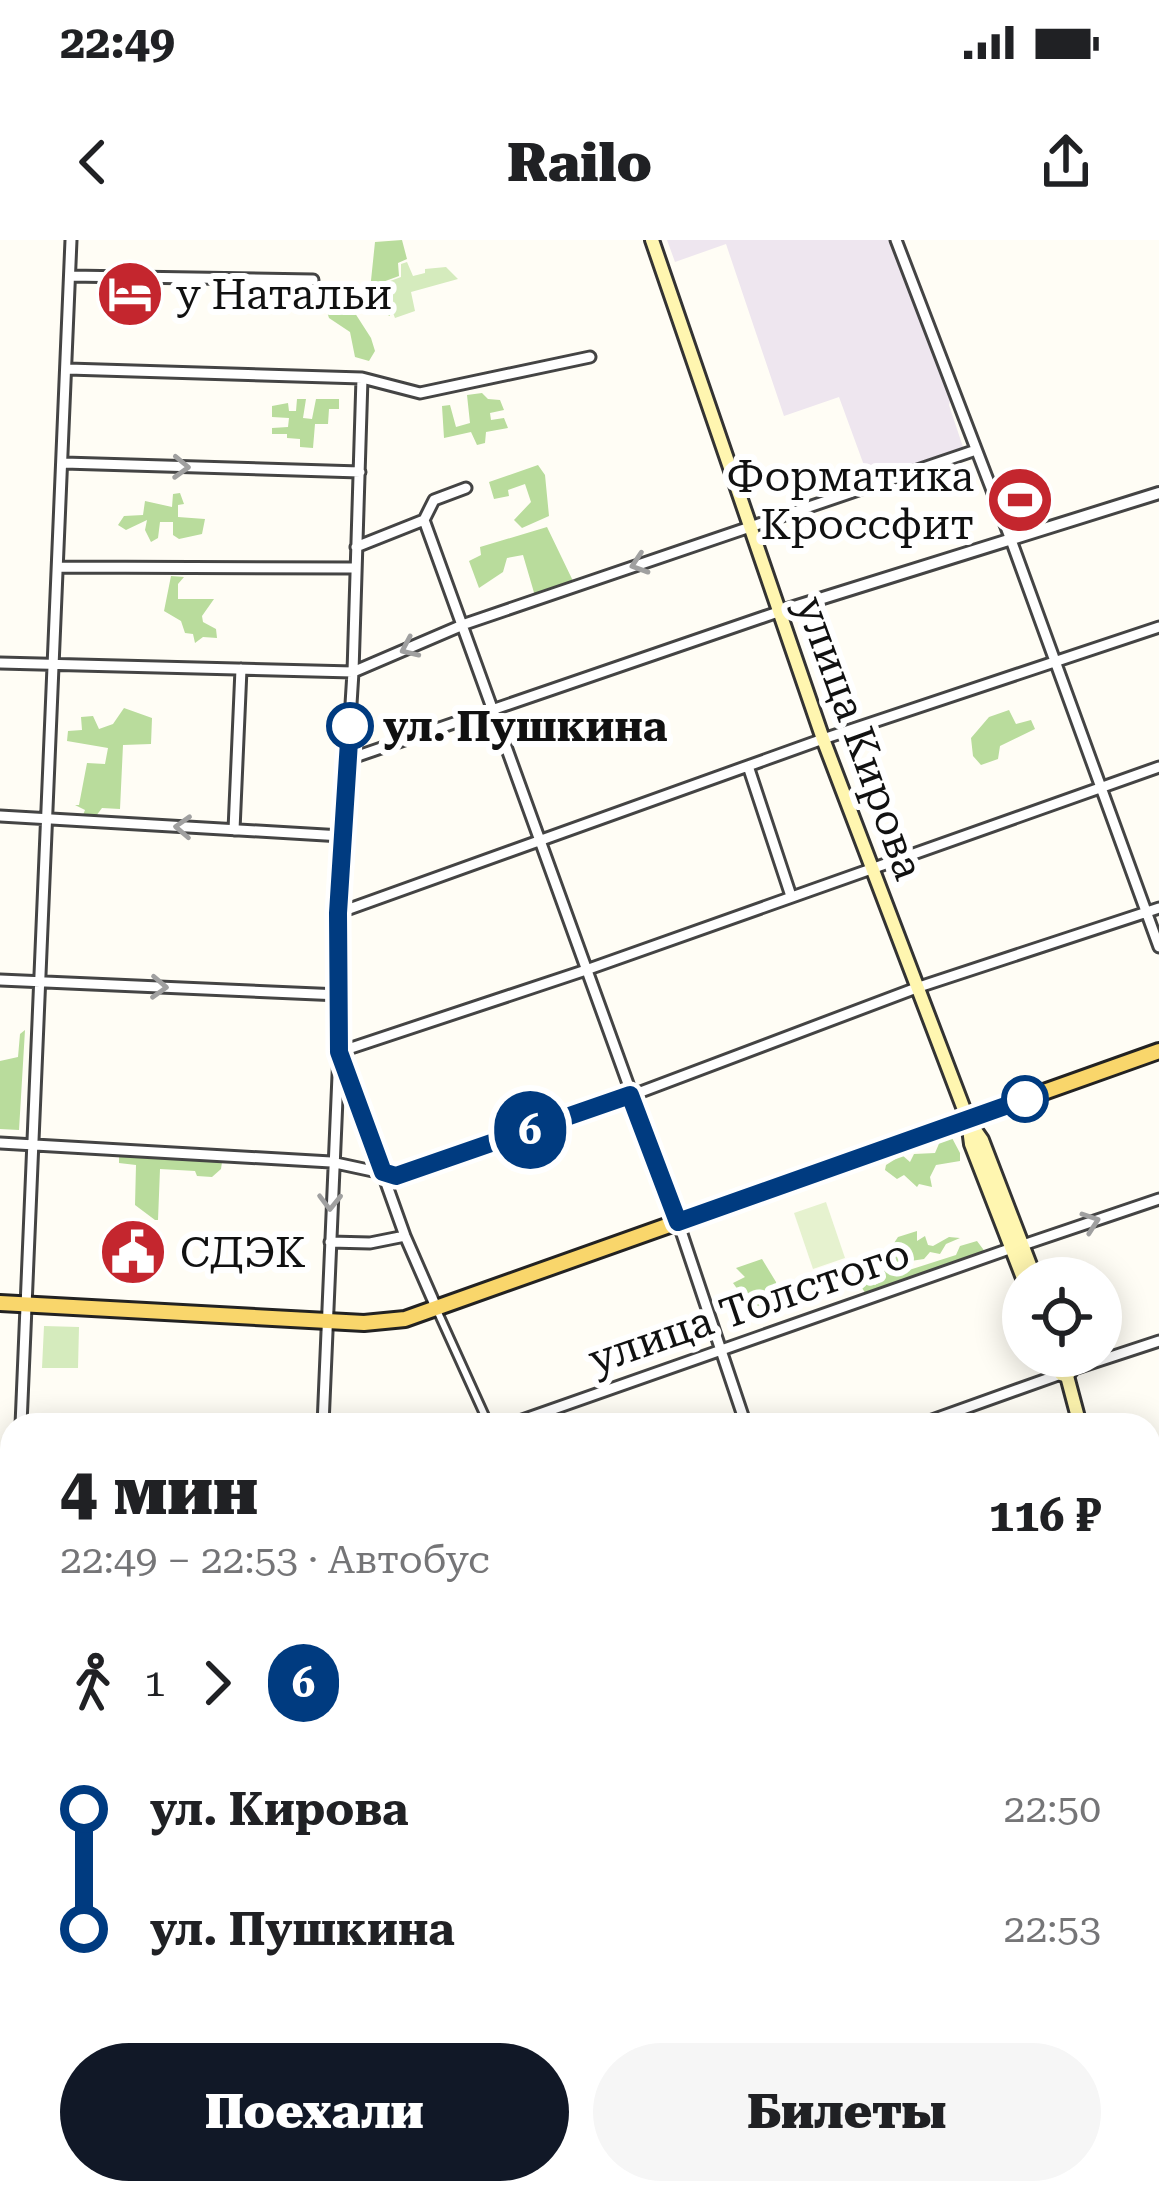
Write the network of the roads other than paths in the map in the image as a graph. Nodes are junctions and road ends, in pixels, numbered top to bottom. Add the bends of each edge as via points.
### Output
1 (71, 240) edge
2 (652, 240) edge
3 (896, 240) edge
4 (70, 275) junction
5 (313, 280) dead end
6 (590, 357) dead end
7 (68, 369) junction
8 (362, 378) junction
9 (976, 450) junction
10 (64, 464) junction
11 (360, 472) junction
12 (466, 488) dead end
13 (1159, 493) edge
14 (424, 520) junction
15 (751, 527) junction
16 (1011, 540) junction
17 (356, 547) junction
18 (60, 567) junction
19 (355, 568) junction
20 (778, 612) junction
21 (464, 623) junction
22 (1159, 627) edge
23 (0, 663) edge
24 (1055, 663) junction
25 (54, 664) junction
26 (241, 669) junction
27 (353, 672) junction
28 (495, 712) junction
29 (823, 739) junction
30 (349, 759) junction
31 (748, 766) junction
32 (1159, 766) edge
33 (1100, 787) junction
34 (0, 816) edge
35 (49, 819) junction
36 (234, 830) junction
37 (341, 836) junction
38 (539, 842) junction
39 (871, 868) junction
40 (791, 896) junction
41 (1159, 908) edge
42 (1146, 912) junction
43 (338, 913) junction
44 (1159, 947) edge
45 (586, 970) junction
46 (0, 980) edge
47 (42, 982) junction
48 (919, 987) junction
49 (340, 995) junction
50 (1159, 1051) edge
51 (339, 1052) junction
52 (630, 1095) junction
53 (968, 1120) junction
54 (0, 1143) edge
55 (33, 1145) junction
56 (331, 1162) junction
57 (383, 1172) junction
58 (1159, 1199) edge
59 (678, 1222) junction
60 (405, 1236) junction
61 (330, 1242) junction
62 (1017, 1247) junction
63 (1019, 1257) edge
64 (1023, 1257) edge
65 (0, 1303) edge
66 (24, 1304) junction
67 (436, 1307) junction
68 (328, 1321) junction
69 (1159, 1341) edge
70 (720, 1351) junction
71 (1122, 1352) edge
72 (1046, 1377) edge
73 (1069, 1377) edge
74 (21, 1413) edge
75 (324, 1413) edge
76 (484, 1413) edge
77 (542, 1413) edge
78 (742, 1413) edge
79 (950, 1413) edge
80 (1077, 1413) edge

1 - 4 street
2 - 15 main road, улица Кирова
3 - 9 street
4 - 5 street
4 - 7 street
6 - 8 street via 420,393
7 - 8 street
7 - 10 street
8 - 11 street
9 - 15 street
9 - 16 street
10 -> 11 street
10 - 18 street
11 - 17 street
12 - 14 street via 434,500
13 - 16 street
14 - 17 street
14 - 21 street
15 - 20 main road, улица Кирова
15 -> 21 street
16 - 20 street
16 - 24 street
17 - 19 street
18 - 19 street
18 - 25 street
19 - 27 street
20 - 28 street
20 - 29 main road, улица Кирова
21 -> 27 street
21 - 28 street
22 - 24 street
23 - 25 street
24 - 29 street
24 - 33 street
25 - 26 street
25 - 35 street
26 - 27 street
26 - 36 street
27 - 30 street
28 - 30 street
28 - 38 street
29 - 31 street
29 - 39 main road, улица Кирова
30 - 37 street
31 - 38 street
31 - 40 street
32 - 33 street
33 - 39 street
33 - 42 street
34 - 35 street
36 -> 35 street
35 - 47 street
36 - 37 street
37 - 43 street
38 - 43 street
38 - 45 street
39 - 40 street
39 - 48 main road, улица Кирова
40 - 45 street
41 - 42 street
42 - 44 street
42 - 48 street
43 - 49 street
45 - 51 street
45 - 52 street
46 - 47 street
47 -> 49 street
47 - 55 street
48 - 52 street
48 - 53 main road, улица Кирова
49 - 51 street
50 - 53 main road
51 - 56 street
51 - 57 street
52 - 57 street via 396,1176
52 - 59 street
53 - 59 main road
53 - 62 main road, улица Кирова
54 - 55 street
55 - 56 street
55 - 66 street
56 - 57 street
56 -> 61 street
57 - 60 street
62 -> 58 street, улица Толстого
59 - 67 main road
59 - 70 street
60 - 61 street
60 - 67 street
61 - 68 street
62 - 63 main road, улица Кирова
62 - 64 main road, улица Кирова
62 - 70 street, улица Толстого
65 - 66 main road
66 - 68 main road
66 - 74 street
67 - 68 main road via 393,1321
67 - 76 street
68 - 75 street
69 - 71 street
70 - 77 street, улица Толстого
70 - 78 street
72 - 79 street
73 - 80 main road

